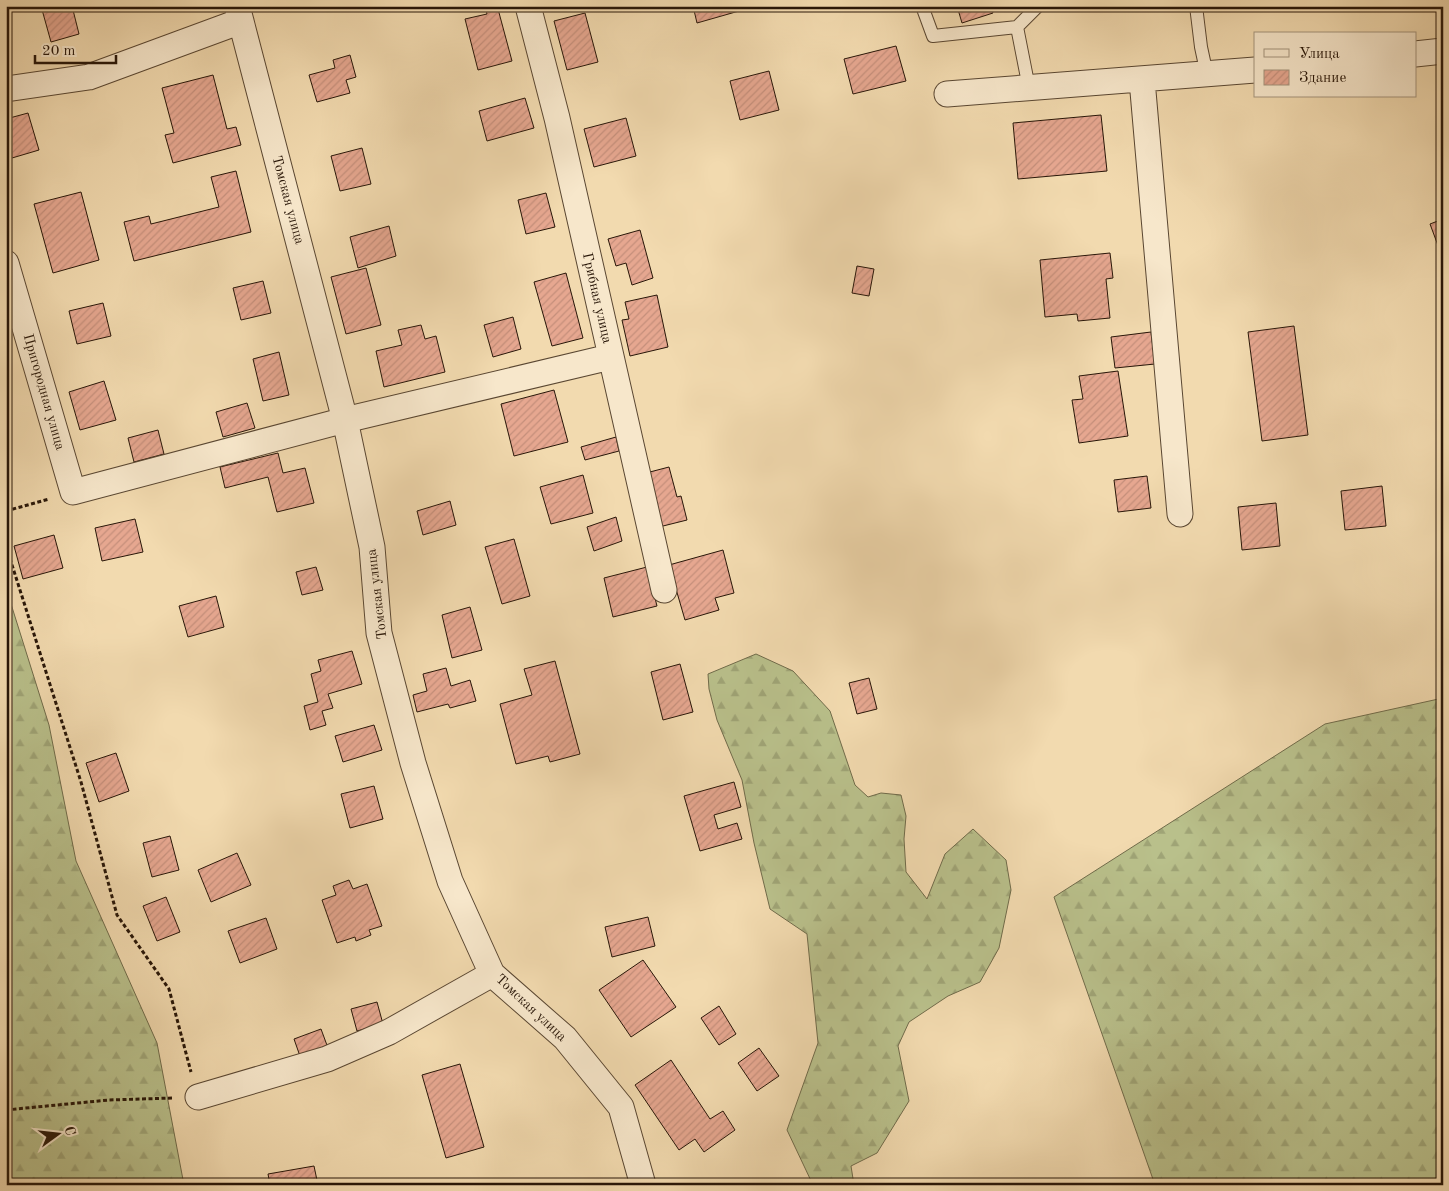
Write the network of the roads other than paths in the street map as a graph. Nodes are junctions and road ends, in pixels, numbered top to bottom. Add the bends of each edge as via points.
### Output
1 (528, 6) edge
2 (922, 6) edge
3 (1038, 6) edge
4 (1196, 6) edge
5 (239, 14) edge
6 (1017, 27) junction
7 (1443, 51) edge
8 (1416, 54) edge
9 (1254, 70) edge
10 (1208, 75) junction
11 (1142, 80) junction
12 (1029, 88) junction
13 (6, 89) edge
14 (947, 94) dead end
15 (6, 263) edge
16 (610, 357) junction
17 (345, 420) junction
18 (1180, 514) dead end
19 (664, 590) dead end
20 (492, 974) junction
21 (198, 1097) road end
22 (643, 1185) edge

1 - 16 street, Грибная улица via 557,118
2 - 6 lane via 933,36
3 - 6 lane
4 - 10 lane
5 - 13 street via 89,77
5 - 17 street, Томская улица
6 - 12 lane
7 - 8 street
9 - 10 street
10 - 11 street
11 - 12 street
11 - 18 street
12 - 14 street
15 - 17 street, Пригородная улица via 73,492
16 - 17 street
16 - 19 street, Грибная улица
17 - 20 street, Томская улица via 372,546 380,633 413,763 450,881
20 - 21 street via 389,1032 327,1059
20 - 22 street, Томская улица via 565,1038 622,1107

